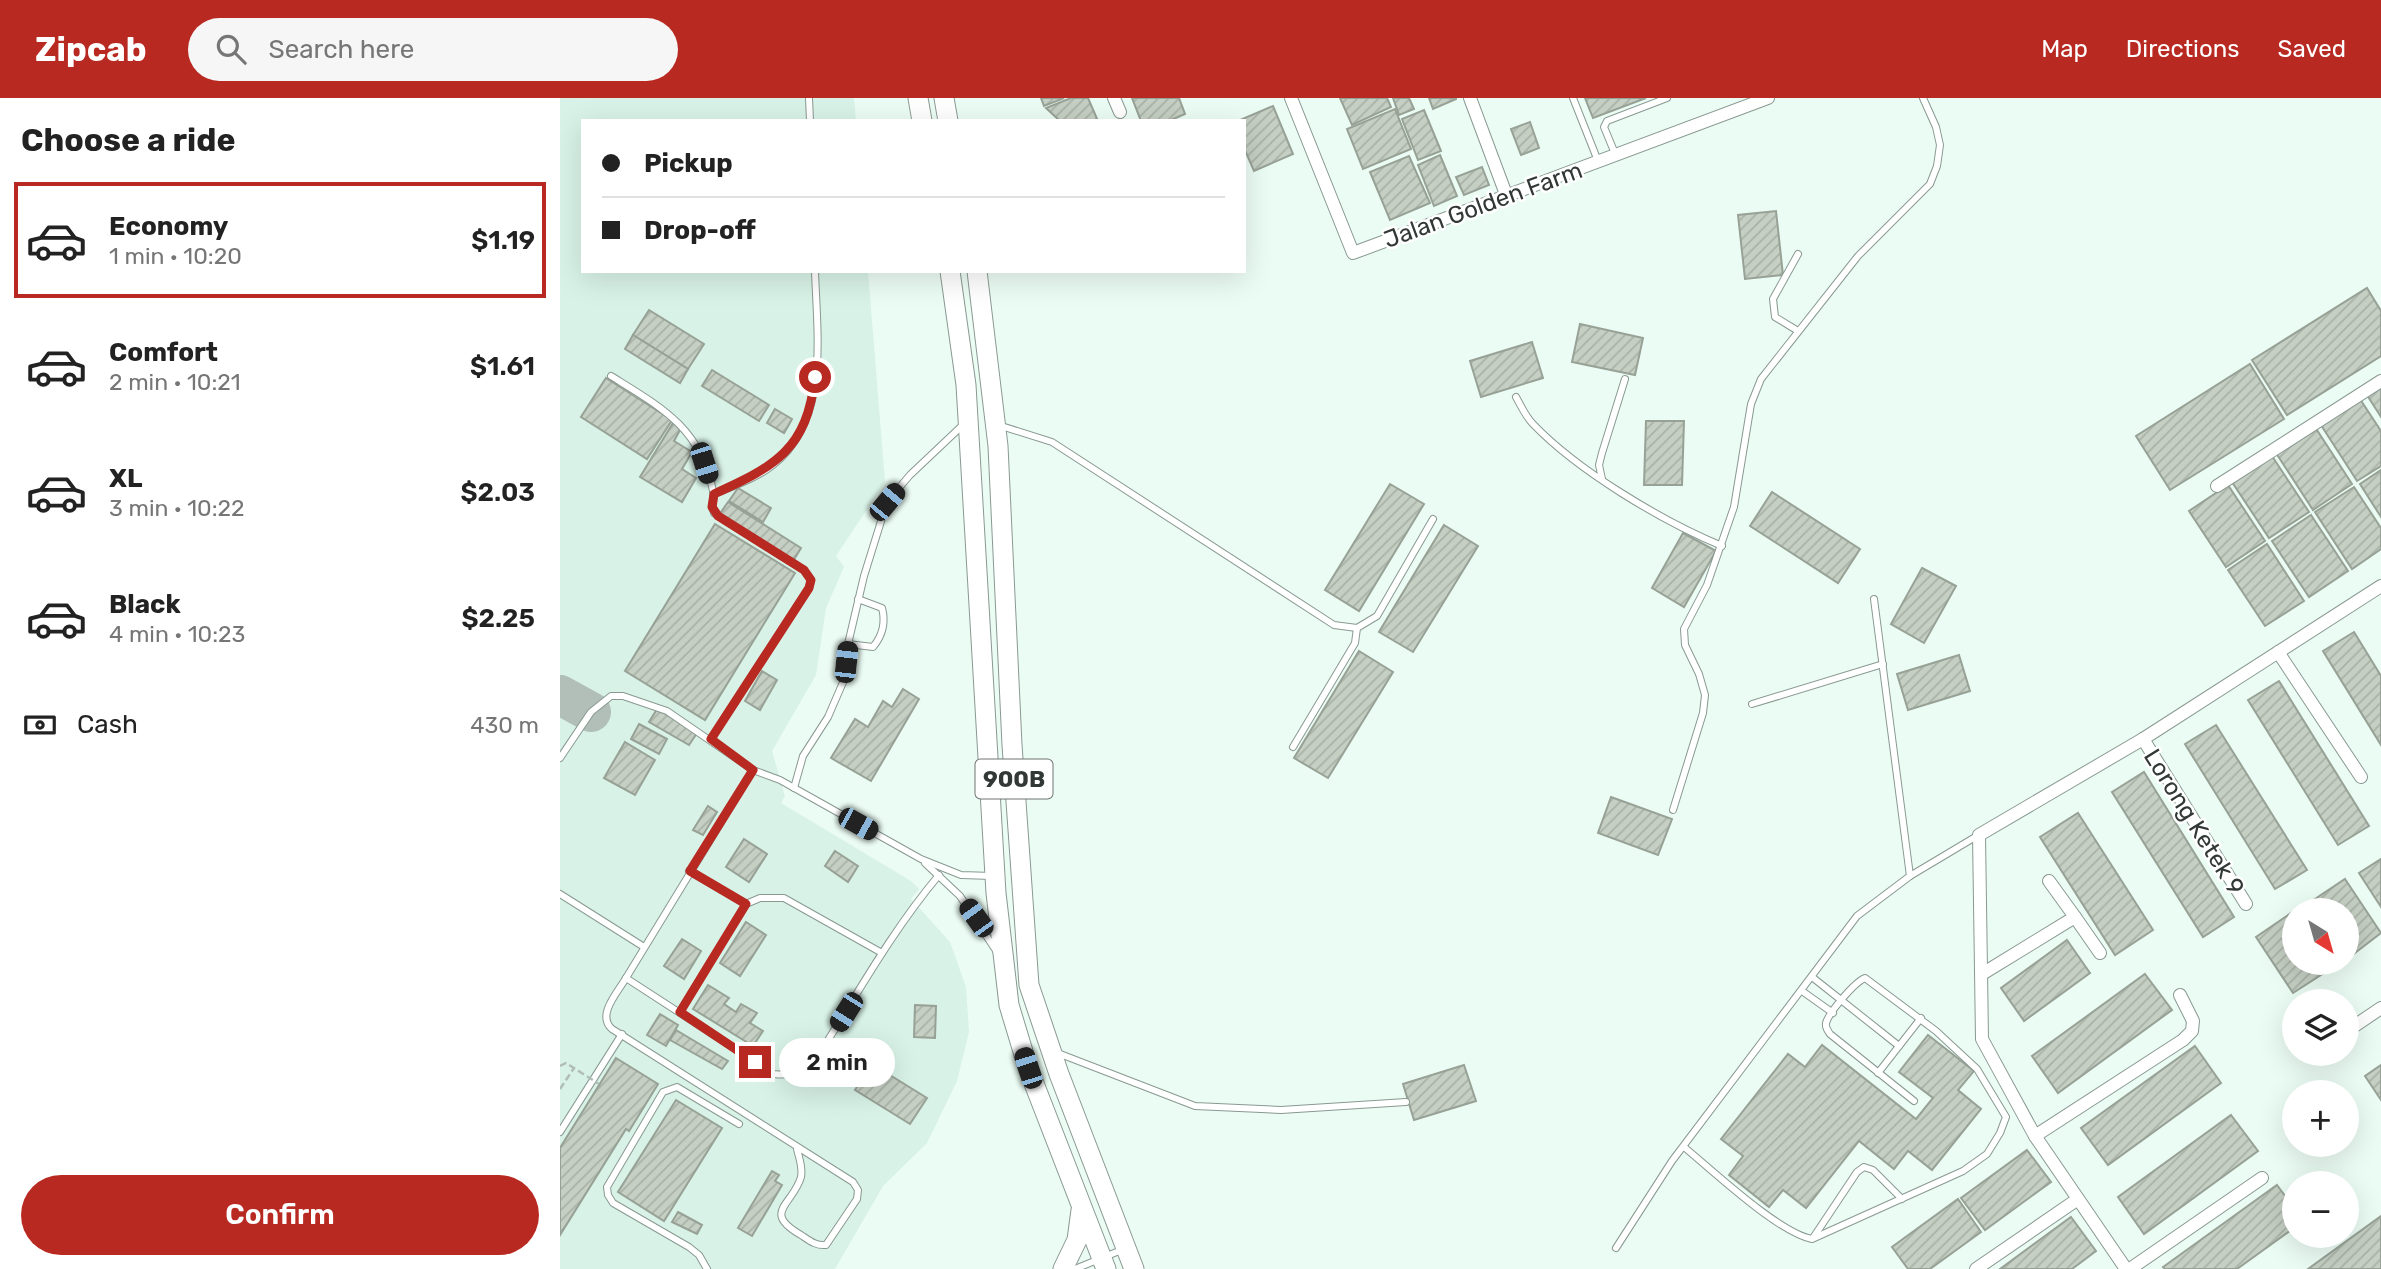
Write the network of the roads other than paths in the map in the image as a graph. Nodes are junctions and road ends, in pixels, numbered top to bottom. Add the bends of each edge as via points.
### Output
1 (809, 98) edge
2 (918, 98) edge
3 (944, 98) edge
4 (1114, 98) edge
5 (1291, 98) edge
6 (1470, 98) edge
7 (1573, 98) edge
8 (1667, 98) edge
9 (1768, 98) edge
10 (1923, 98) edge
11 (1119, 112) dead end
12 (810, 119) edge
13 (922, 119) edge
14 (948, 119) edge
15 (1616, 156) junction
16 (1598, 162) junction
17 (1507, 197) junction
18 (1798, 254) dead end
19 (815, 273) edge
20 (950, 273) edge
21 (977, 273) edge
22 (1798, 331) junction
23 (611, 376) dead end
24 (1625, 380) dead end
25 (2381, 380) edge
26 (1516, 397) dead end
27 (969, 419) junction
28 (996, 425) junction
29 (1602, 479) junction
30 (2217, 486) dead end
31 (714, 494) junction
32 (1433, 519) dead end
33 (1722, 546) junction
34 (2381, 586) edge
35 (858, 599) junction
36 (1874, 599) dead end
37 (1357, 628) junction
38 (848, 644) junction
39 (2278, 652) junction
40 (1882, 664) junction
41 (1752, 704) dead end
42 (711, 739) junction
43 (2143, 739) junction
44 (1293, 747) dead end
45 (560, 758) edge
46 (753, 770) junction
47 (2361, 777) dead end
48 (794, 788) junction
49 (1673, 810) dead end
50 (1979, 835) junction
51 (921, 859) junction
52 (690, 871) junction
53 (939, 875) junction
54 (995, 876) junction
55 (1910, 876) junction
56 (2049, 881) dead end
57 (560, 894) edge
58 (746, 904) junction
59 (2246, 904) dead end
60 (2075, 917) junction
61 (644, 947) junction
62 (882, 953) junction
63 (2100, 953) dead end
64 (1003, 962) junction
65 (1982, 974) junction
66 (1812, 977) junction
67 (626, 978) junction
68 (1802, 991) junction
69 (2180, 995) dead end
70 (1842, 1000) junction
71 (2381, 1008) edge
72 (680, 1012) junction
73 (1833, 1013) junction
74 (1920, 1018) junction
75 (2359, 1023) edge
76 (621, 1034) junction
77 (1899, 1046) junction
78 (1050, 1050) junction
79 (1878, 1073) junction
80 (1914, 1101) dead end
81 (1406, 1102) dead end
82 (739, 1124) dead end
83 (560, 1132) edge
84 (2035, 1136) junction
85 (1684, 1147) junction
86 (797, 1149) junction
87 (2262, 1178) dead end
88 (1902, 1199) junction
89 (2078, 1199) junction
90 (1081, 1206) junction
91 (1812, 1239) junction
92 (1126, 1248) junction
93 (1616, 1248) dead end
94 (1104, 1264) edge
95 (707, 1269) edge
96 (1063, 1269) edge
97 (1075, 1269) edge
98 (1134, 1269) edge
99 (1976, 1269) edge
100 (2128, 1269) edge

1 - 12 lane
2 - 13 highway
3 - 14 highway
4 - 11 street
5 - 17 street, Jalan Golden Farm via 1353,253
6 - 17 street
7 - 16 lane
8 - 15 lane via 1607,121 1604,127
9 - 15 street, Jalan Golden Farm
10 - 22 lane via 1940,145 1930,184 1858,256
15 - 16 street, Jalan Golden Farm
16 - 17 street, Jalan Golden Farm
18 - 22 lane via 1773,299 1775,317
19 - 31 lane via 817,358 813,396 801,435 773,466
20 - 27 highway
21 - 28 highway, 900B
22 - 33 lane via 1761,379 1751,404 1734,507
23 - 31 lane via 671,414 693,441
24 - 29 lane via 1602,453
25 - 30 street
26 - 29 lane via 1531,423
27 - 35 lane via 887,502
27 - 54 highway
28 - 37 lane via 1052,442 1334,625
28 - 78 highway, 900B via 1029,985
29 - 33 lane
31 - 42 lane via 714,513 804,570 811,580
32 - 37 lane via 1377,616
33 - 49 lane via 1684,629 1685,645 1705,695
34 - 39 street
35 - 38 lane
35 - 38 lane via 882,608 882,633 873,647
36 - 40 lane
37 - 44 lane via 1355,643
38 - 48 lane via 844,680 828,718 803,756
39 - 43 street
39 - 47 street
40 - 41 lane
40 - 55 lane
42 - 45 lane via 667,710 617,695 591,712
42 - 46 lane
43 - 50 street
43 - 59 street, Lorong Ketek 9
46 - 48 lane
46 - 52 lane
48 - 51 lane
50 - 55 lane
50 - 65 street
51 - 53 lane
51 - 54 lane via 961,875
52 - 58 lane
52 - 61 lane
53 - 62 lane
53 - 64 lane via 960,896
54 - 64 highway
55 - 66 lane via 1857,916
56 - 60 street
57 - 61 lane
58 - 62 lane via 760,898 784,898
58 - 72 lane
60 - 63 street
60 - 65 street
61 - 67 lane
62 - 72 lane via 816,1061 803,1072 774,1074
64 - 90 highway via 1018,1037
65 - 84 street via 1982,1039
66 - 68 lane
66 - 70 lane
67 - 72 lane
67 - 76 lane via 606,1012 607,1024
68 - 73 lane
68 - 85 lane
69 - 84 street via 2193,1021 2192,1031 2183,1040
70 - 73 lane
70 - 74 lane via 1865,978
70 - 77 lane
71 - 75 street
73 - 79 lane via 1826,1023 1830,1034
74 - 77 lane
74 - 88 lane via 1977,1069 2006,1117 1987,1154 1963,1171
76 - 83 lane
76 - 86 lane via 782,1134
77 - 79 lane
78 - 81 lane via 1195,1105 1281,1110
78 - 92 highway, 900B
79 - 80 lane
82 - 95 lane via 677,1087 670,1088 663,1092 607,1187 613,1203 689,1247
84 - 89 street
85 - 91 lane via 1780,1223
85 - 93 lane
86 - 86 lane via 801,1178 781,1210 781,1219 818,1246 827,1245 857,1199 858,1189
87 - 100 street
88 - 91 lane
88 - 91 lane via 1873,1170 1864,1167
89 - 99 street
89 - 100 street
90 - 94 highway
90 - 96 highway via 1077,1240
92 - 94 lane
92 - 98 highway, 900B
94 - 97 lane

